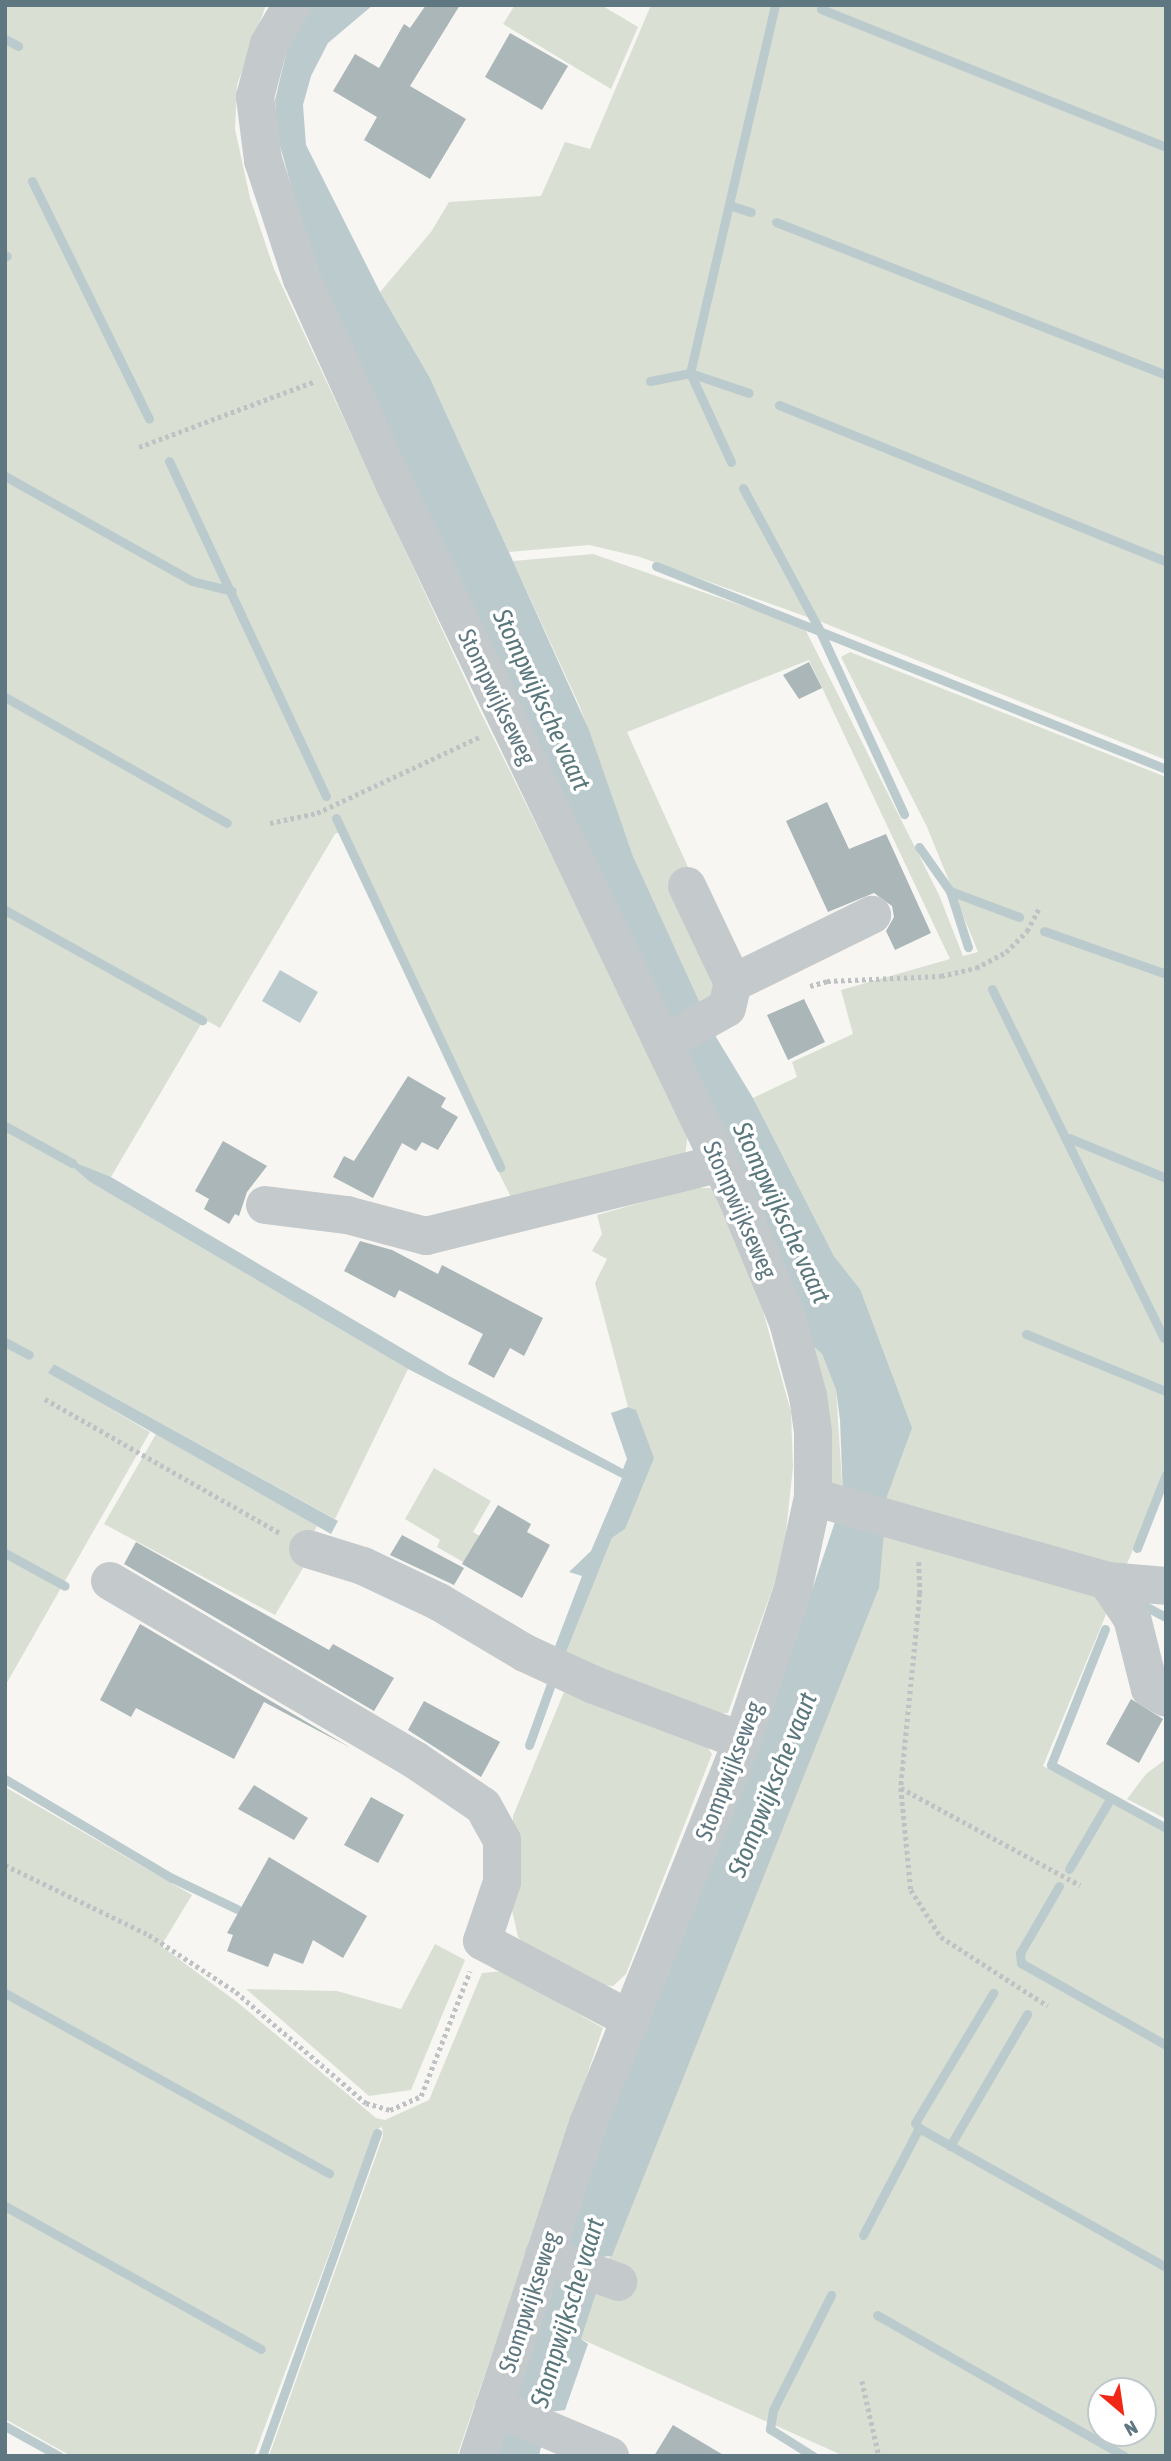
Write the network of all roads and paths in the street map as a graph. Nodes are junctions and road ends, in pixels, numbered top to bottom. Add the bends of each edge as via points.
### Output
1 (293, 11) edge
2 (343, 371) junction
3 (139, 447) dead end
4 (509, 723) junction
5 (270, 823) dead end
6 (687, 886) dead end
7 (1039, 908) dead end
8 (872, 915) dead end
9 (802, 989) dead end
10 (730, 995) junction
11 (668, 1041) junction
12 (720, 1163) junction
13 (265, 1205) dead end
14 (45, 1399) dead end
15 (826, 1501) junction
16 (906, 1527) junction
17 (308, 1549) joint
18 (110, 1581) dead end
19 (1107, 1581) junction
20 (1166, 1586) edge
21 (1166, 1698) edge
22 (742, 1741) junction
23 (901, 1788) junction
24 (5, 1865) edge
25 (1080, 1885) dead end
26 (482, 1941) junction
27 (1048, 2006) dead end
28 (631, 2020) junction
29 (550, 2257) junction
30 (611, 2279) dead end
31 (862, 2381) dead end
32 (499, 2410) junction
33 (478, 2456) edge
34 (610, 2456) edge
35 (879, 2456) edge

1 - 2 street, Stompwijkseweg via 269,44 255,97 257,130 302,279
2 - 3 path
2 - 4 street, Stompwijkseweg
4 - 5 path via 317,813
4 - 11 street, Stompwijkseweg
6 - 10 street
7 - 9 path via 1027,931 1006,952 976,968 941,976 827,981
8 - 10 street
10 - 11 street
11 - 12 street, Stompwijkseweg
12 - 13 street via 426,1236 347,1215
12 - 15 street, Stompwijkseweg via 766,1266 800,1360
14 - 17 path
15 - 16 street
15 - 22 street, Stompwijkseweg
16 - 19 street
16 - 23 path via 920,1593
17 - 22 street via 363,1566 414,1590 594,1685
18 - 26 street via 415,1759 483,1806 502,1840 502,1882
19 - 20 street
19 - 21 street via 1132,1618 1150,1689
22 - 28 street, Stompwijkseweg
23 - 25 path
23 - 27 path via 911,1890 941,1937
24 - 26 path via 149,1935 236,1992 366,2104 390,2110 421,2096
26 - 28 street
28 - 29 street, Stompwijkseweg via 588,2124
29 - 30 street
29 - 32 street, Stompwijkseweg
31 - 35 path
32 - 33 street, Stompwijkseweg
32 - 34 street

